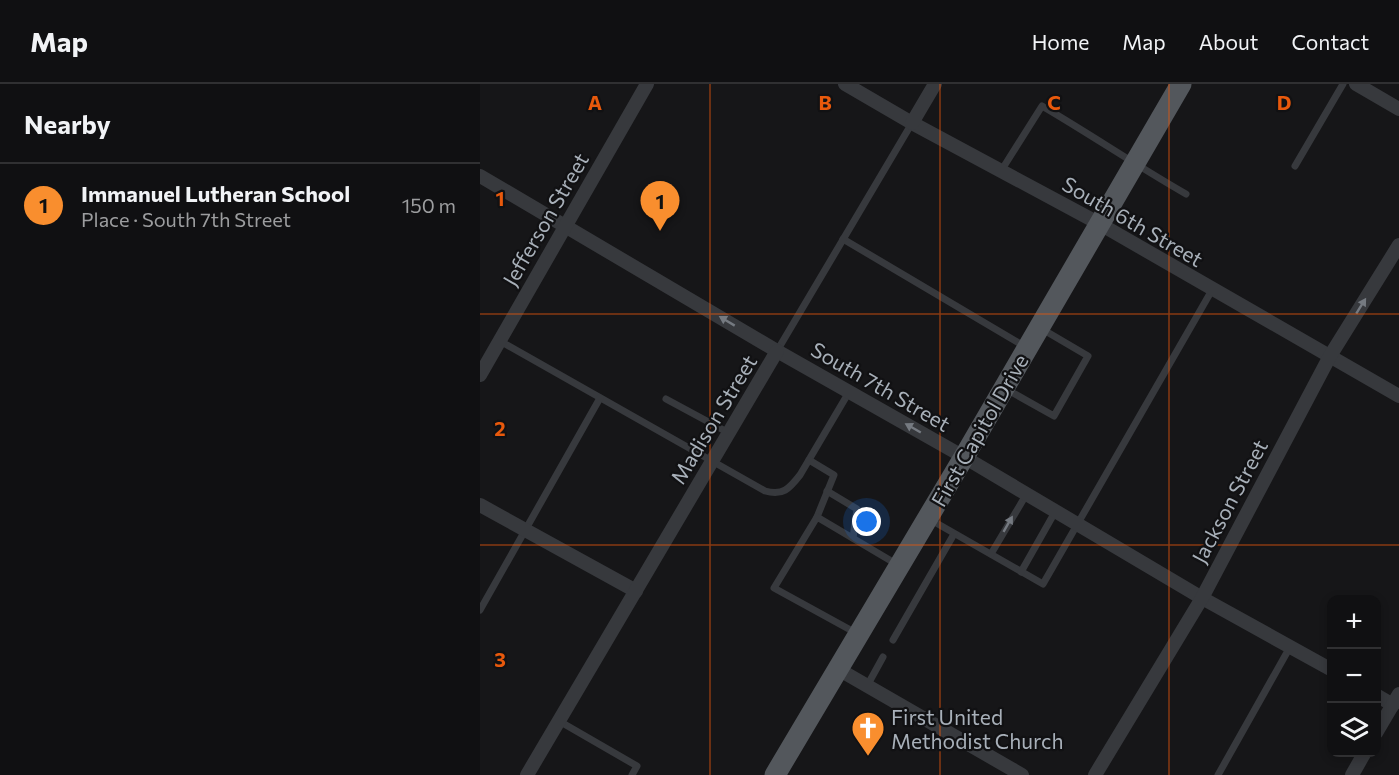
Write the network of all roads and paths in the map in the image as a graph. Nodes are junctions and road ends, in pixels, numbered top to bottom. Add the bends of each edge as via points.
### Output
1 (647, 84) edge
2 (845, 84) edge
3 (935, 84) edge
4 (1181, 84) edge
5 (1343, 84) edge
6 (1356, 84) edge
7 (1399, 109) edge
8 (912, 123) junction
9 (1135, 163) junction
10 (1295, 166) dead end
11 (1001, 171) junction
12 (480, 176) edge
13 (1186, 195) dead end
14 (1100, 224) junction
15 (566, 226) junction
16 (843, 239) junction
17 (1399, 245) edge
18 (1212, 290) junction
19 (1039, 327) junction
20 (500, 341) junction
21 (1027, 347) junction
22 (777, 351) junction
23 (1330, 356) junction
24 (480, 375) edge
25 (1004, 387) junction
26 (849, 392) junction
27 (1399, 396) edge
28 (600, 398) junction
29 (666, 399) dead end
30 (729, 433) junction
31 (964, 457) junction
32 (809, 460) junction
33 (712, 462) junction
34 (827, 491) junction
35 (1026, 495) junction
36 (480, 505) edge
37 (1055, 512) junction
38 (817, 517) junction
39 (928, 518) junction
40 (1076, 525) junction
41 (526, 531) junction
42 (954, 534) junction
43 (853, 538) junction
44 (991, 554) junction
45 (899, 566) junction
46 (1021, 572) junction
47 (636, 591) junction
48 (1202, 598) junction
49 (480, 610) edge
50 (858, 635) junction
51 (893, 640) dead end
52 (1290, 647) junction
53 (883, 657) dead end
54 (1327, 667) edge
55 (838, 669) junction
56 (867, 686) junction
57 (1381, 697) edge
58 (1396, 699) edge
59 (559, 722) junction
60 (1381, 726) edge
61 (1364, 757) edge
62 (1359, 773) edge
63 (527, 775) edge
64 (632, 775) edge
65 (775, 775) edge
66 (1022, 775) edge
67 (1095, 775) edge
68 (1218, 775) edge

1 - 15 street, Jefferson Street
2 - 8 street, South 6th Street
3 - 8 street, Madison Street
4 - 9 main road, First Capitol Drive
5 - 10 lane
6 - 7 street
8 - 11 street, South 6th Street
8 - 16 lane, Madison Street
9 - 11 lane via 1042,106
9 - 13 lane
9 - 14 main road, First Capitol Drive
11 - 14 street, South 6th Street
12 - 15 street, South 7th Street
14 - 18 street, South 6th Street
14 - 19 main road, First Capitol Drive
15 - 20 street, Jefferson Street
22 -> 15 street, South 7th Street
16 - 21 lane
16 - 22 lane, Madison Street
23 -> 17 street, Jackson Street
18 - 23 street, South 6th Street
18 - 40 lane
19 - 21 main road, First Capitol Drive
19 - 25 lane via 1088,356 1054,416
20 - 24 street, Jefferson Street
20 - 28 lane
21 - 25 main road, First Capitol Drive
22 - 26 street, South 7th Street
22 - 30 street, Madison Street
23 - 27 street, South 6th Street
23 - 48 street, Jackson Street
25 - 31 main road, First Capitol Drive
31 -> 26 street, South 7th Street
26 - 32 lane
28 - 33 lane
28 - 41 lane
29 - 30 lane
30 - 33 street, Madison Street
31 - 35 street, South 7th Street
31 - 39 main road, First Capitol Drive
32 - 33 lane via 790,487 774,494
32 - 34 lane via 834,475
33 - 47 street, Madison Street
34 - 38 lane
34 - 43 lane via 856,509
35 - 37 street, South 7th Street
44 -> 35 lane
36 - 41 street
37 - 40 street, South 7th Street
37 - 46 lane
38 - 43 lane
38 - 50 lane via 774,588
39 - 42 lane
39 - 45 main road, First Capitol Drive
40 - 46 lane via 1043,584
40 - 48 street, South 7th Street
41 - 47 street
41 - 49 lane
42 - 44 lane
42 - 51 lane
43 - 45 lane
44 - 46 lane
45 - 50 main road, First Capitol Drive
47 - 59 street, Madison Street
48 - 52 street, South 7th Street
48 - 67 street, Jackson Street
50 - 55 main road, First Capitol Drive
52 - 54 street, South 7th Street
52 - 68 lane
53 - 56 lane
55 - 56 street
55 - 65 main road, First Capitol Drive
56 - 66 street
57 - 58 street
58 - 60 street
59 - 63 street, Madison Street
59 - 64 lane via 637,766
61 - 62 street

